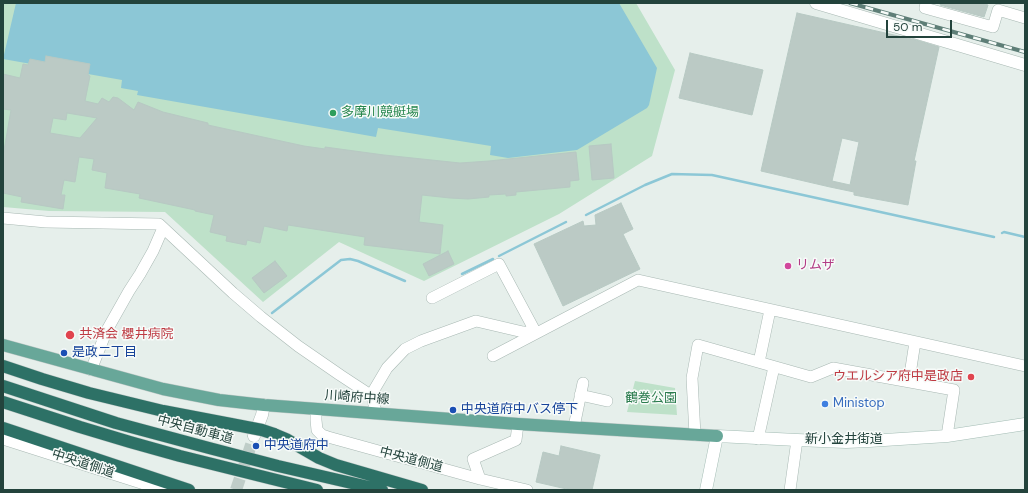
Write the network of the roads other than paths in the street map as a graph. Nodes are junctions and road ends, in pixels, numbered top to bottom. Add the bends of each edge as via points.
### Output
1 (816, 3) edge
2 (926, 3) edge
3 (1025, 18) edge
4 (1025, 65) edge
5 (3, 218) edge
6 (163, 228) junction
7 (432, 298) dead end
8 (770, 310) junction
9 (536, 333) junction
10 (915, 342) junction
11 (3, 344) edge
12 (493, 356) dead end
13 (3, 360) edge
14 (759, 362) junction
15 (3, 366) edge
16 (1025, 366) edge
17 (774, 367) junction
18 (91, 370) junction
19 (42, 379) junction
20 (909, 381) junction
21 (583, 383) dead end
22 (3, 386) edge
23 (580, 395) junction
24 (372, 396) junction
25 (607, 401) dead end
26 (3, 402) edge
27 (264, 405) junction
28 (316, 409) junction
29 (376, 413) junction
30 (518, 424) junction
31 (1025, 424) edge
32 (574, 427) junction
33 (3, 428) edge
34 (695, 435) junction
35 (254, 436) tunnel mouth
36 (717, 436) junction
37 (947, 436) junction
38 (3, 439) edge
39 (758, 439) junction
40 (797, 440) junction
41 (480, 479) junction
42 (140, 487) edge
43 (163, 490) edge
44 (189, 490) edge
45 (317, 490) edge
46 (382, 490) edge
47 (422, 490) edge
48 (527, 490) edge
49 (708, 490) edge
50 (790, 490) edge

1 - 4 main road
2 - 3 street via 925,8 993,27 998,10
5 - 6 street via 46,222 159,224
6 - 18 street via 153,251 107,330
6 - 24 street via 261,317 298,346
7 - 9 street via 499,264
8 - 9 street via 638,280
8 - 10 street
8 - 14 street
9 - 12 street
9 - 24 street via 476,321 421,341 405,349 387,368
10 - 16 street
10 - 20 street
11 - 18 main road, 川崎府中線
13 - 19 highway via 32,369
14 - 17 street
14 - 34 street via 698,345 692,378
15 - 19 highway
17 - 20 street via 811,377 833,368
17 - 39 street
18 - 27 main road, 川崎府中線 via 163,389 219,400
19 - 47 highway, bridge via 164,411 262,430 286,439 314,456 336,465
20 - 37 street via 954,390
21 - 23 street
22 - 46 highway, 中央自動車道 via 116,423 278,466
23 - 25 street
23 - 32 street
24 - 29 street
26 - 45 highway via 172,454
27 - 28 main road, 川崎府中線
27 - 35 main road
28 - 29 main road, 川崎府中線
28 - 41 street, 中央道側道 via 317,430 322,435
29 - 30 main road, 川崎府中線
30 - 32 main road, 川崎府中線
30 - 41 street via 516,440 473,459
31 - 37 main road, 新小金井街道
32 - 34 main road, 川崎府中線
33 - 44 highway
34 - 36 main road, 川崎府中線
36 - 39 main road, 新小金井街道
36 - 49 main road
37 - 40 main road, 新小金井街道 via 846,442
38 - 42 street, 中央道側道
39 - 40 main road, 新小金井街道
40 - 50 street
41 - 48 street, 中央道側道
42 - 43 street, 中央道側道

